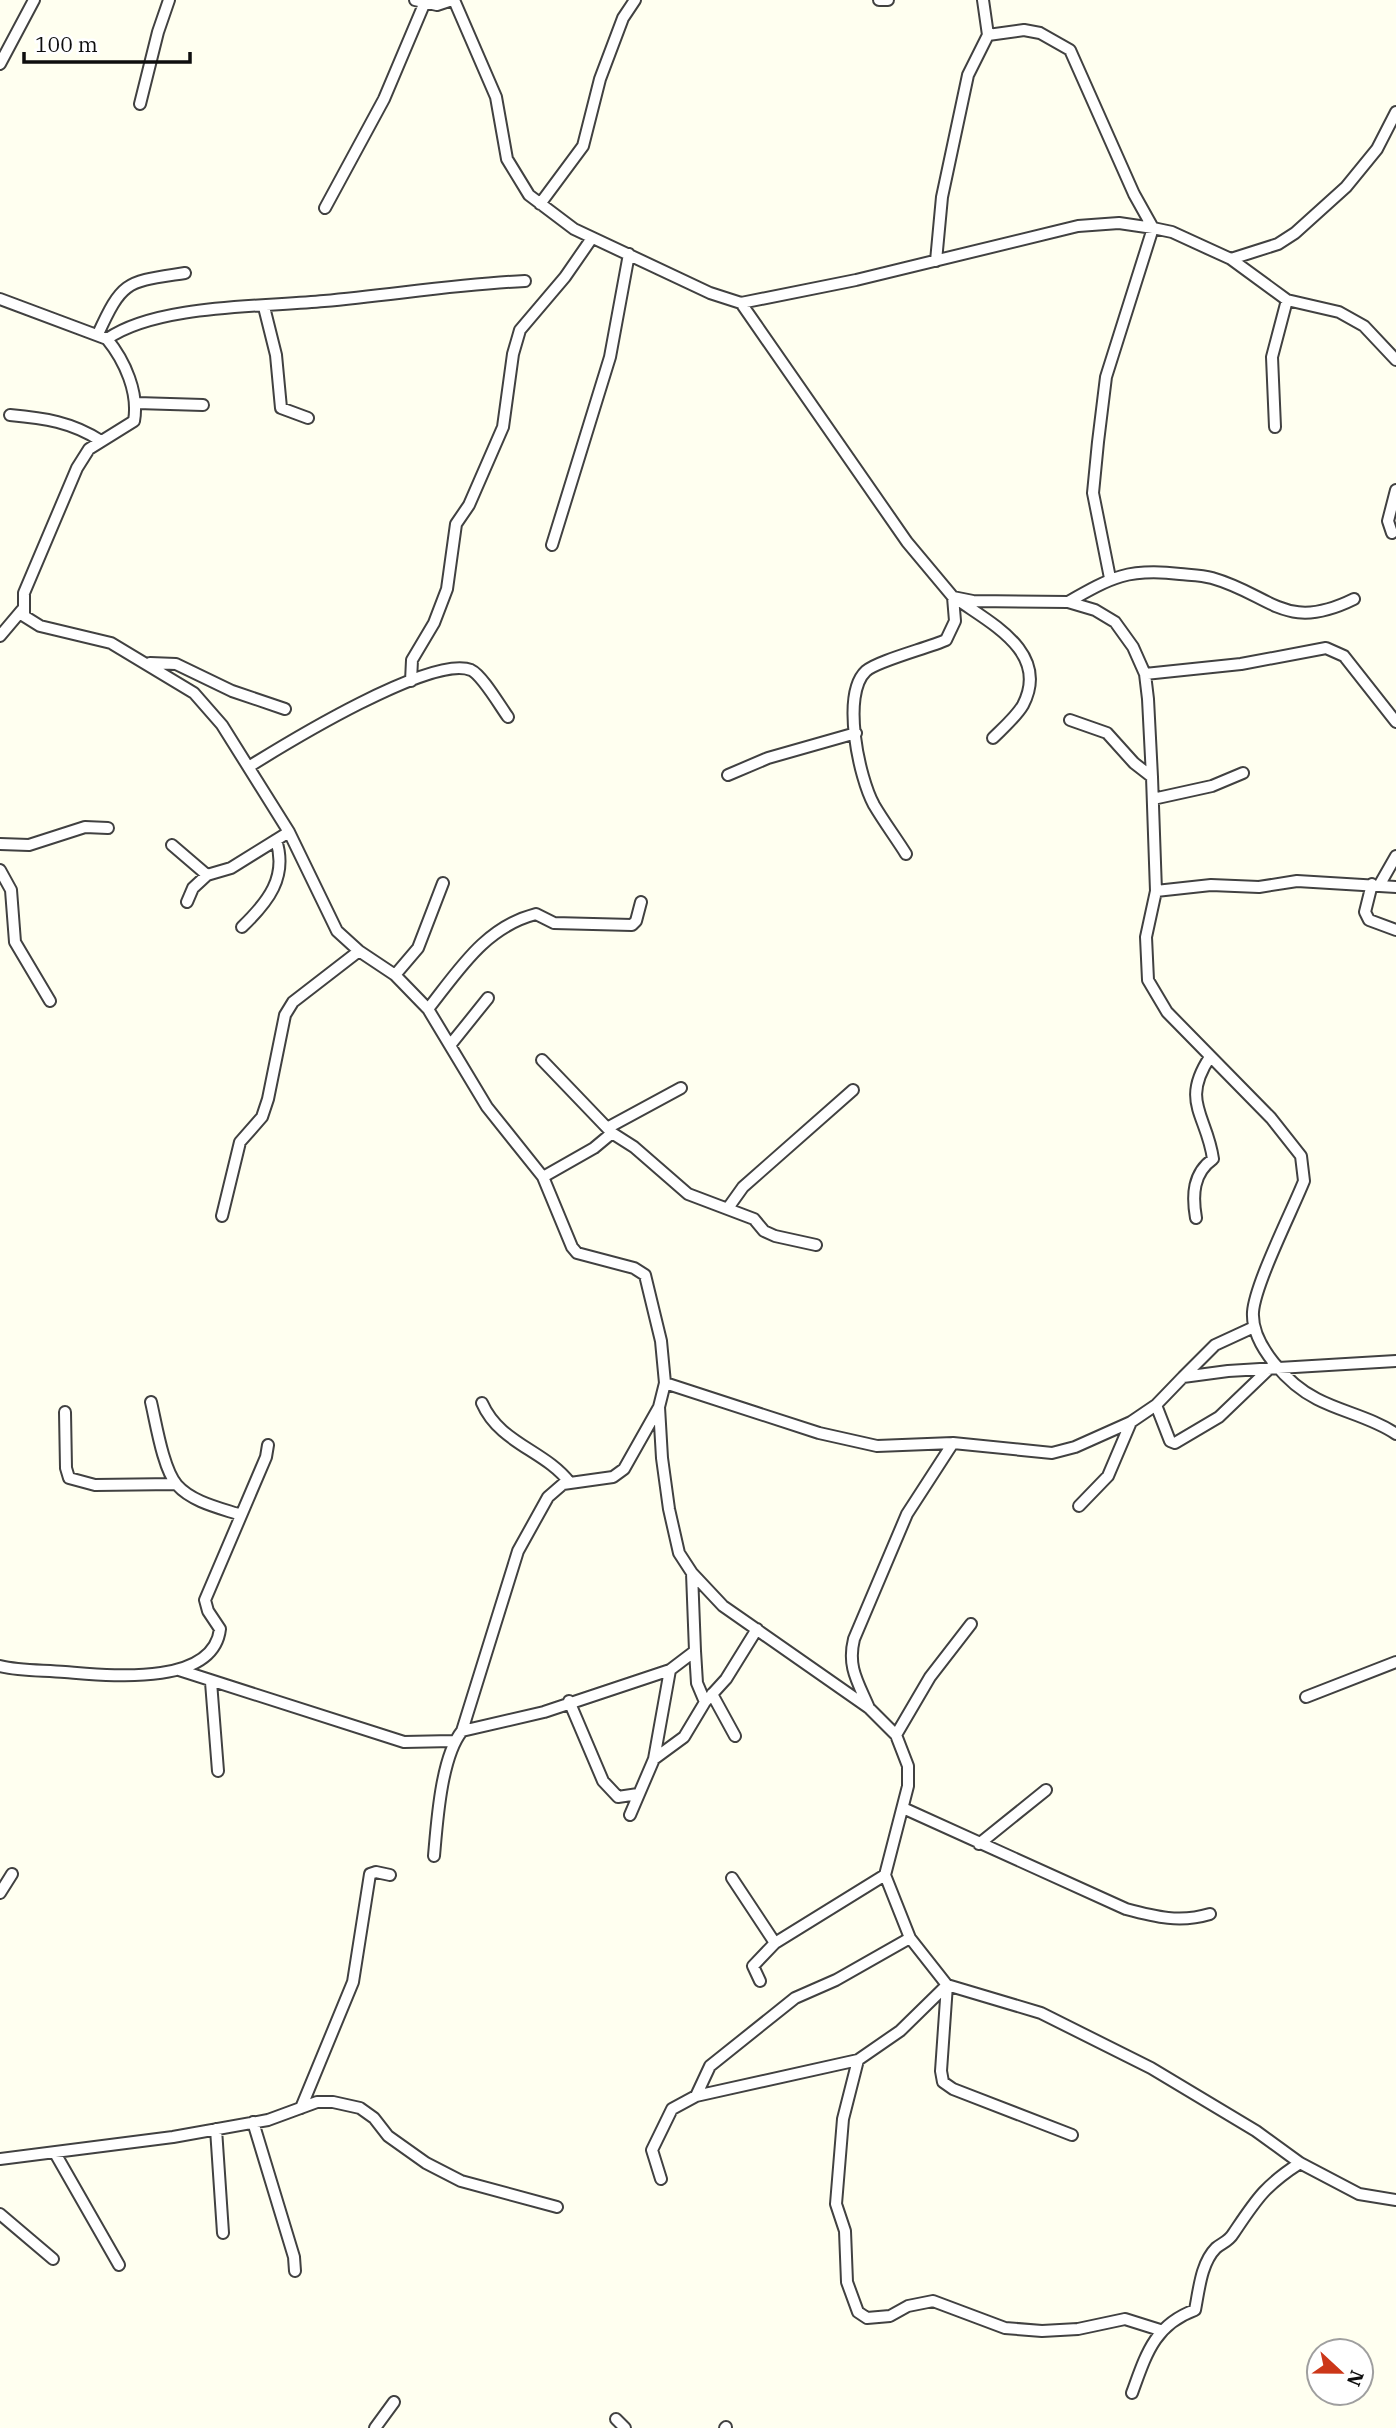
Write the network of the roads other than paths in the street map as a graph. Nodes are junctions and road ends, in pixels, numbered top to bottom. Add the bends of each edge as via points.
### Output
1 (34, 0) edge
2 (169, 0) edge
3 (453, 0) edge
4 (635, 0) edge
5 (879, 0) edge
6 (888, 0) edge
7 (983, 0) edge
8 (420, 1) edge
9 (988, 35) junction
10 (0, 64) edge
11 (140, 104) dead end
12 (1396, 112) edge
13 (540, 204) junction
14 (326, 208) dead end
15 (1153, 228) junction
16 (592, 238) junction
17 (629, 254) junction
18 (1231, 259) junction
19 (936, 261) junction
20 (185, 273) dead end
21 (525, 281) dead end
22 (0, 299) edge
23 (1287, 300) junction
24 (741, 303) junction
25 (264, 307) junction
26 (102, 336) junction
27 (1396, 360) edge
28 (137, 403) junction
29 (203, 405) dead end
30 (10, 415) dead end
31 (308, 418) dead end
32 (1275, 428) dead end
33 (101, 441) junction
34 (1396, 490) edge
35 (1392, 533) dead end
36 (552, 545) dead end
37 (1110, 578) junction
38 (953, 597) junction
39 (1354, 599) dead end
40 (1068, 602) junction
41 (22, 610) junction
42 (1, 632) edge
43 (148, 663) junction
44 (1145, 674) junction
45 (411, 681) junction
46 (285, 709) dead end
47 (508, 717) dead end
48 (1070, 720) dead end
49 (1396, 722) edge
50 (856, 733) junction
51 (993, 738) dead end
52 (250, 766) junction
53 (1243, 773) dead end
54 (728, 775) dead end
55 (1152, 777) junction
56 (1153, 799) junction
57 (108, 828) dead end
58 (289, 832) junction
59 (276, 840) junction
60 (0, 844) edge
61 (172, 845) dead end
62 (906, 854) dead end
63 (1396, 856) edge
64 (0, 870) edge
65 (207, 875) junction
66 (443, 883) dead end
67 (1376, 884) junction
68 (1396, 887) edge
69 (1156, 891) junction
70 (187, 902) dead end
71 (641, 902) dead end
72 (242, 927) dead end
73 (1396, 930) edge
74 (359, 951) junction
75 (395, 975) junction
76 (488, 998) dead end
77 (50, 1001) dead end
78 (428, 1009) junction
79 (451, 1044) junction
80 (1210, 1057) junction
81 (542, 1060) dead end
82 (681, 1088) dead end
83 (853, 1090) dead end
84 (610, 1130) junction
85 (543, 1177) junction
86 (728, 1208) junction
87 (222, 1216) dead end
88 (1196, 1218) dead end
89 (816, 1245) dead end
90 (1254, 1327) junction
91 (1396, 1361) edge
92 (1273, 1368) junction
93 (1183, 1377) junction
94 (665, 1383) junction
95 (151, 1402) dead end
96 (482, 1403) dead end
97 (1156, 1405) junction
98 (659, 1407) junction
99 (65, 1412) dead end
100 (1131, 1422) junction
101 (1395, 1432) edge
102 (953, 1443) junction
103 (268, 1445) dead end
104 (570, 1483) junction
105 (176, 1484) junction
106 (1080, 1506) dead end
107 (241, 1515) junction
108 (692, 1573) junction
109 (971, 1624) dead end
110 (757, 1629) junction
111 (695, 1651) junction
112 (1396, 1662) edge
113 (0, 1666) edge
114 (179, 1670) junction
115 (670, 1670) junction
116 (211, 1682) junction
117 (1306, 1697) dead end
118 (709, 1698) junction
119 (569, 1702) junction
120 (869, 1708) junction
121 (462, 1731) junction
122 (896, 1735) junction
123 (735, 1736) dead end
124 (453, 1741) junction
125 (654, 1759) junction
126 (218, 1771) dead end
127 (1046, 1790) dead end
128 (638, 1794) junction
129 (903, 1808) junction
130 (630, 1815) dead end
131 (979, 1844) junction
132 (434, 1856) dead end
133 (12, 1874) dead end
134 (390, 1875) dead end
135 (885, 1875) junction
136 (732, 1878) dead end
137 (0, 1893) edge
138 (1210, 1914) dead end
139 (910, 1938) junction
140 (775, 1942) junction
141 (760, 1981) dead end
142 (947, 1985) junction
143 (858, 2060) junction
144 (696, 2096) junction
145 (301, 2108) junction
146 (253, 2122) junction
147 (216, 2129) junction
148 (1072, 2135) dead end
149 (55, 2153) junction
150 (0, 2159) edge
151 (1300, 2163) junction
152 (661, 2179) dead end
153 (1396, 2200) edge
154 (557, 2207) dead end
155 (0, 2214) edge
156 (223, 2234) dead end
157 (54, 2259) dead end
158 (119, 2265) dead end
159 (295, 2271) dead end
160 (1160, 2330) junction
161 (1132, 2393) dead end
162 (394, 2402) dead end
163 (616, 2419) dead end
164 (375, 2428) edge
165 (625, 2428) edge

1 - 10 street
2 - 11 street
3 - 8 street via 437,5
3 - 13 street via 496,97 507,159 529,195
4 - 13 street via 623,18 600,79 583,146
5 - 6 street
7 - 9 street
8 - 14 street via 384,99
9 - 15 street via 1024,30 1040,33 1070,50
9 - 19 street via 968,75 943,197
12 - 18 street via 1377,149 1346,187 1295,233 1278,244
13 - 16 street
15 - 18 street
15 - 19 street via 1119,223 1078,226
15 - 37 street via 1106,377 1098,442 1093,493
16 - 17 street
16 - 45 street via 520,330 503,427 456,524 447,589 412,660
17 - 24 street
17 - 36 street via 610,357
18 - 23 street
19 - 24 street
20 - 26 street via 136,281 123,289 116,295
21 - 25 street via 456,284
22 - 26 street
23 - 27 street via 1348,317 1364,326
23 - 32 street via 1272,357
24 - 38 street via 907,542
25 - 26 street via 171,315
25 - 31 street via 276,355 281,408
26 - 28 street via 129,378
28 - 29 street
28 - 33 street via 134,421
30 - 33 street via 52,419
33 - 41 street via 89,449 77,468 24,593
34 - 35 street via 1388,521
37 - 39 street via 1145,570 1212,578 1296,612 1316,613
37 - 40 street
38 - 40 street
38 - 50 street via 955,621 946,640 878,663 859,678 853,701
38 - 51 street via 1015,640 1028,666 1022,706
40 - 44 street via 1115,622
41 - 42 street
41 - 43 street via 40,626 111,643
43 - 46 street via 176,664 232,691
43 - 52 street via 194,693
44 - 49 street via 1241,664 1326,648 1344,656
44 - 55 street
45 - 47 street via 457,668 475,672
45 - 52 street via 328,718
48 - 55 street via 1107,733
50 - 54 street via 768,758
50 - 62 street via 873,802
52 - 58 street
53 - 56 street via 1212,786
55 - 56 street
56 - 69 street
57 - 60 street via 85,827 29,845
58 - 59 street
58 - 74 street via 337,931
59 - 65 street via 231,868
59 - 72 street via 281,870 274,888 263,908
61 - 65 street
63 - 67 street
64 - 77 street via 11,890 15,942
65 - 70 street via 193,887
66 - 75 street via 418,948
67 - 68 street
67 - 69 street via 1297,880 1259,887 1211,885
67 - 73 street via 1365,912 1368,920
69 - 80 street via 1146,937 1148,979 1167,1012
71 - 78 street via 632,925 554,923 536,914 520,918 478,945
74 - 75 street
74 - 87 street via 293,1002 285,1015 268,1099 262,1117 240,1142
75 - 78 street
76 - 79 street
78 - 79 street
79 - 85 street via 487,1107
80 - 88 street via 1198,1076 1195,1096 1213,1158 1200,1168 1195,1184
80 - 90 street via 1271,1118 1301,1156 1305,1169 1259,1291
81 - 84 street
82 - 84 street
83 - 86 street via 743,1186
84 - 85 street via 594,1148
84 - 86 street via 688,1194
85 - 94 street via 577,1253 645,1275 661,1340
86 - 89 street via 754,1219 775,1236
90 - 92 street
90 - 93 street via 1215,1345
91 - 92 street
92 - 93 street
92 - 97 street via 1219,1417 1175,1443 1170,1441
92 - 101 street via 1316,1398
93 - 97 street
94 - 98 street
94 - 102 street via 819,1433 877,1446
95 - 105 street
96 - 104 street via 502,1433 561,1472
97 - 100 street
98 - 104 street via 624,1469 613,1477
98 - 108 street via 668,1510 679,1553
99 - 105 street via 69,1478 95,1485
100 - 102 street via 1052,1453
100 - 106 street via 1108,1476
102 - 120 street via 907,1514 854,1639 851,1670
103 - 107 street
104 - 121 street via 548,1497 518,1551
105 - 107 street via 191,1496
107 - 114 street via 205,1600 220,1629 219,1637 204,1656
108 - 110 street via 723,1606
108 - 111 street
109 - 122 street via 930,1677
110 - 118 street
110 - 120 street
111 - 115 street
111 - 118 street via 697,1683
112 - 117 street
113 - 114 street via 140,1677
114 - 116 street
115 - 119 street
115 - 125 street
116 - 124 street via 404,1742
116 - 126 street
118 - 123 street
118 - 125 street via 684,1737
119 - 121 street
119 - 128 street via 603,1780 618,1797
120 - 122 street
121 - 124 street
122 - 129 street via 908,1766
124 - 132 street via 437,1816
125 - 128 street
127 - 131 street
128 - 130 street
129 - 131 street
129 - 135 street
131 - 138 street via 1159,1919
133 - 137 street
134 - 145 street via 370,1874 353,1982
135 - 139 street
135 - 140 street
136 - 140 street
139 - 142 street
139 - 144 street via 795,1998 710,2066
140 - 141 street via 753,1966
142 - 143 street via 900,2031
142 - 148 street via 943,2082
142 - 151 street via 1041,2013 1151,2068
143 - 144 street
143 - 160 street via 843,2119 836,2204 845,2231 847,2282 858,2312 867,2318 890,2316 908,2306 933,2301 1005,2328 1078,2329 1125,2319
144 - 152 street via 672,2109 652,2150
145 - 146 street
145 - 154 street via 333,2102 360,2109 388,2136 450,2175 499,2194
146 - 147 street
146 - 159 street
147 - 149 street
147 - 156 street
149 - 150 street
149 - 158 street
151 - 153 street via 1359,2194
151 - 160 street via 1254,2200 1231,2238 1216,2248 1201,2278 1195,2310
155 - 157 street
160 - 161 street via 1150,2343
162 - 164 street
163 - 165 street

